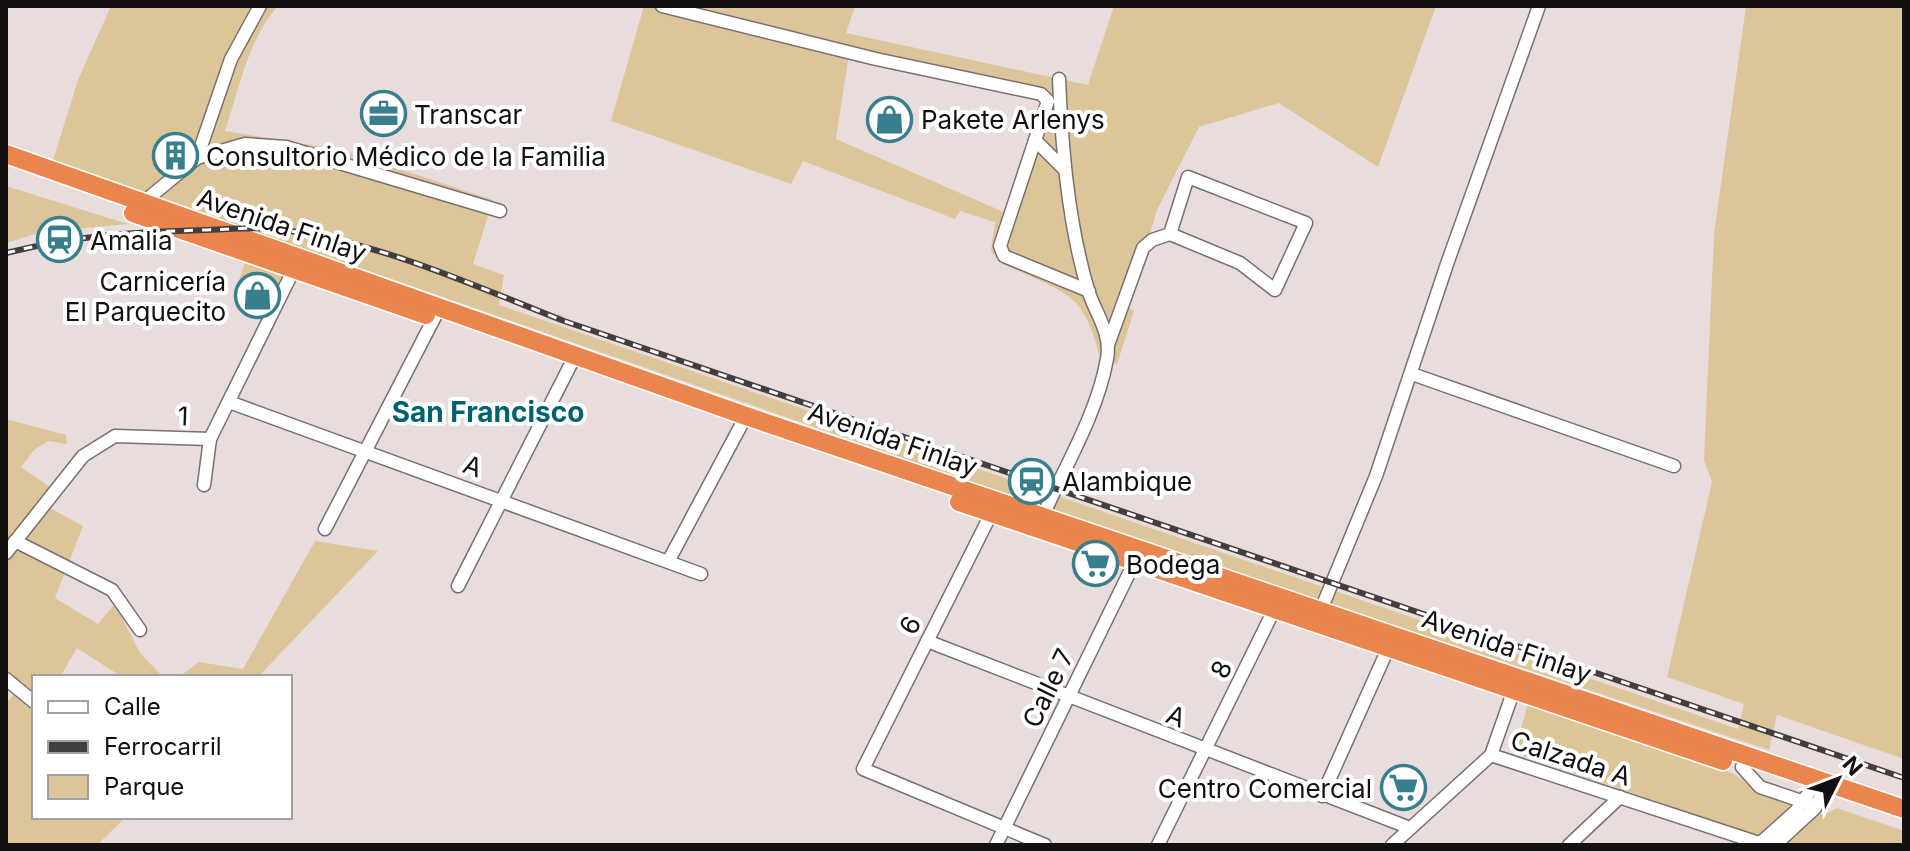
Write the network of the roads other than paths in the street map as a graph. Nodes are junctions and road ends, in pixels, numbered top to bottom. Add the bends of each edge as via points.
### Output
1 (260, 6) edge
2 (662, 6) edge
3 (1539, 6) edge
4 (1059, 79) dead end
5 (1035, 140) junction
6 (6, 154) edge
7 (197, 158) junction
8 (6, 167) edge
9 (1065, 170) junction
10 (136, 208) junction
11 (500, 211) dead end
12 (1170, 234) junction
13 (296, 264) junction
14 (1089, 291) junction
15 (437, 312) junction
16 (1108, 345) junction
17 (573, 360) junction
18 (1412, 374) junction
19 (229, 402) junction
20 (743, 422) junction
21 (210, 439) junction
22 (366, 451) junction
23 (1674, 466) dead end
24 (204, 485) dead end
25 (501, 499) junction
26 (995, 508) junction
27 (1040, 523) junction
28 (325, 529) dead end
29 (15, 541) junction
30 (6, 553) edge
31 (1138, 556) junction
32 (669, 560) junction
33 (701, 574) dead end
34 (458, 586) dead end
35 (1277, 604) junction
36 (1318, 618) junction
37 (140, 630) dead end
38 (927, 641) junction
39 (1391, 641) junction
40 (6, 679) edge
41 (1516, 684) junction
42 (1068, 697) junction
43 (32, 700) edge
44 (1205, 752) junction
45 (1491, 755) junction
46 (1814, 794) junction
47 (1322, 796) junction
48 (1620, 797) junction
49 (1904, 809) edge
50 (1904, 821) edge
51 (1004, 828) junction
52 (1410, 828) junction
53 (1761, 844) edge
54 (996, 845) edge
55 (1045, 845) edge
56 (1158, 845) edge
57 (1392, 845) edge
58 (1569, 845) edge
59 (1775, 845) edge

1 - 7 street via 231,59
2 - 5 street via 1041,94 1048,101
3 - 18 street
4 - 9 street
5 - 9 street
5 - 14 street via 1000,246 1004,256
6 - 10 highway, Avenida Finlay
7 - 10 street
7 - 11 street via 245,144 286,147
8 - 10 highway, Avenida Finlay
9 - 14 street
10 - 13 highway, Avenida Finlay
12 - 12 street via 1240,263 1275,290 1306,223 1188,177
12 - 16 street via 1143,248
13 - 15 highway, Avenida Finlay
13 - 19 street, 1
14 - 16 street
15 - 17 highway, Avenida Finlay
15 - 22 street
16 - 27 street via 1091,408
17 - 20 highway, Avenida Finlay
17 - 25 street
18 - 23 street
18 - 36 street
19 - 21 street, 1
19 - 22 street, A
20 - 26 highway, Avenida Finlay
20 - 32 street
21 - 24 street
21 - 29 street, 1 via 115,436 97,444
22 - 25 street, A
22 - 28 street
25 - 32 street, A
25 - 34 street
26 - 27 highway, Avenida Finlay
26 - 38 street, 6
27 - 31 highway, Avenida Finlay
29 - 30 street, 1
29 - 37 street via 112,590
31 - 35 highway, Avenida Finlay
31 - 42 street, Calle 7
32 - 33 street, A
35 - 36 highway, Avenida Finlay
35 - 44 street, 8
36 - 39 highway, Avenida Finlay
38 - 42 street, A
38 - 51 street, 6 via 863,769
39 - 41 highway, Avenida Finlay
39 - 47 street
40 - 43 street
41 - 45 street
41 - 46 highway, Avenida Finlay
41 - 46 highway, Avenida Finlay
42 - 44 street, A
42 - 51 street, Calle 7
44 - 47 street, A
44 - 56 street, 8
45 - 48 street, Calzada A
45 - 52 street, Calzada A
46 - 49 highway, Avenida Finlay
46 - 50 highway, Avenida Finlay
46 - 53 street
46 - 59 street
47 - 52 street, A
48 - 53 street, Calzada A
48 - 58 street
51 - 54 street, Calle 7
51 - 55 street
52 - 57 street, Calzada A

